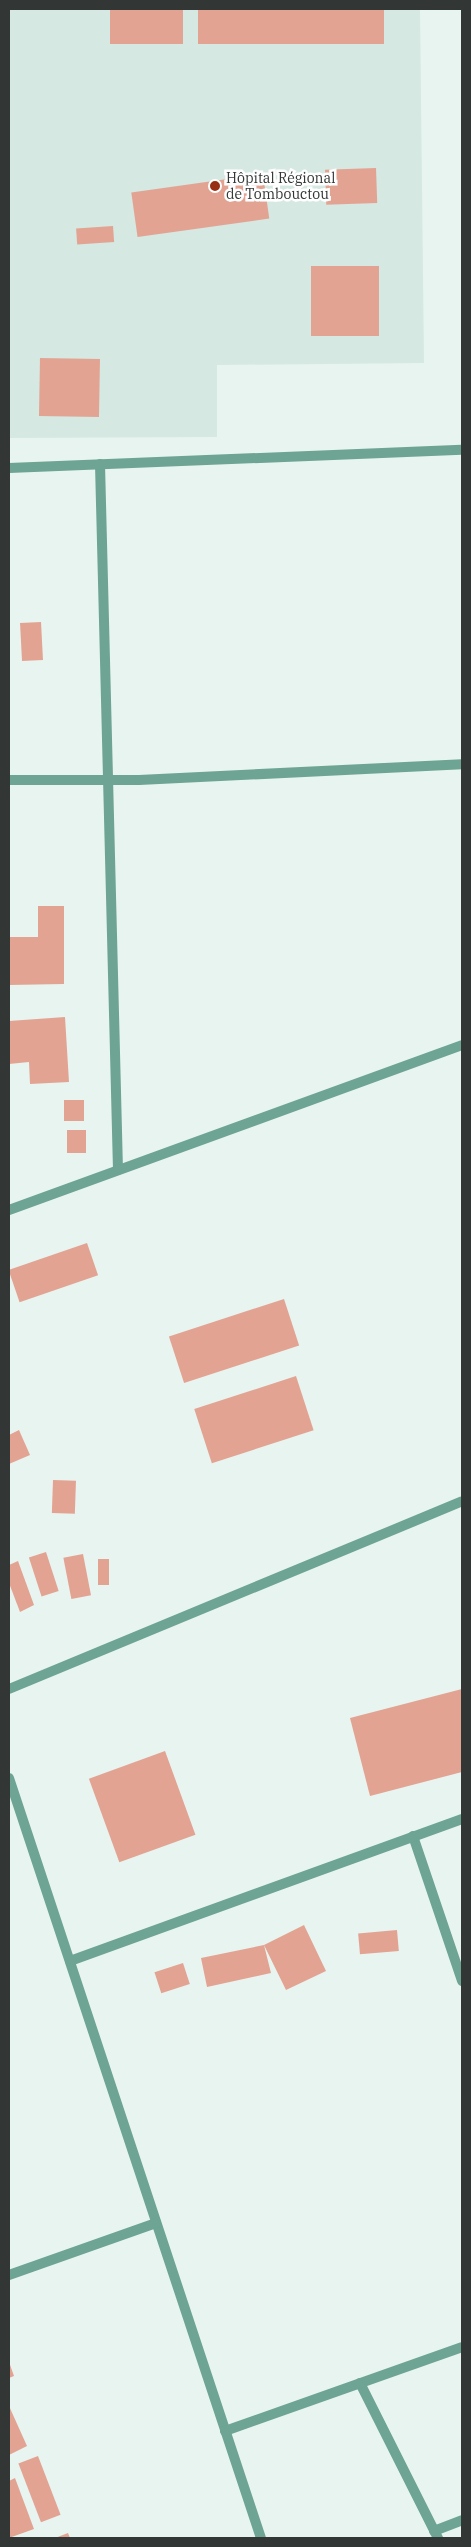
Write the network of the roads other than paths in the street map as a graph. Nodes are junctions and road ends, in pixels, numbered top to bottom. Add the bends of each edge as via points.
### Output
1 (462, 450) edge
2 (100, 464) junction
3 (9, 468) edge
4 (462, 764) edge
5 (9, 780) edge
6 (106, 780) junction
7 (462, 1045) edge
8 (118, 1170) junction
9 (9, 1210) edge
10 (462, 1501) edge
11 (9, 1689) edge
12 (9, 1778) edge
13 (462, 1818) edge
14 (413, 1836) junction
15 (70, 1961) junction
16 (462, 1982) edge
17 (156, 2222) junction
18 (9, 2275) edge
19 (462, 2347) edge
20 (360, 2383) junction
21 (225, 2431) junction
22 (462, 2520) edge
23 (436, 2534) edge
24 (261, 2538) edge

1 - 2 street
2 - 3 street
2 - 6 street
4 - 6 street
5 - 6 street
6 - 8 street
7 - 8 street
8 - 9 street
10 - 11 street
12 - 15 street
13 - 14 street
14 - 15 street
14 - 16 street
15 - 17 street
17 - 18 street
17 - 21 street
19 - 20 street
20 - 21 street
20 - 23 street
21 - 24 street
22 - 23 street

